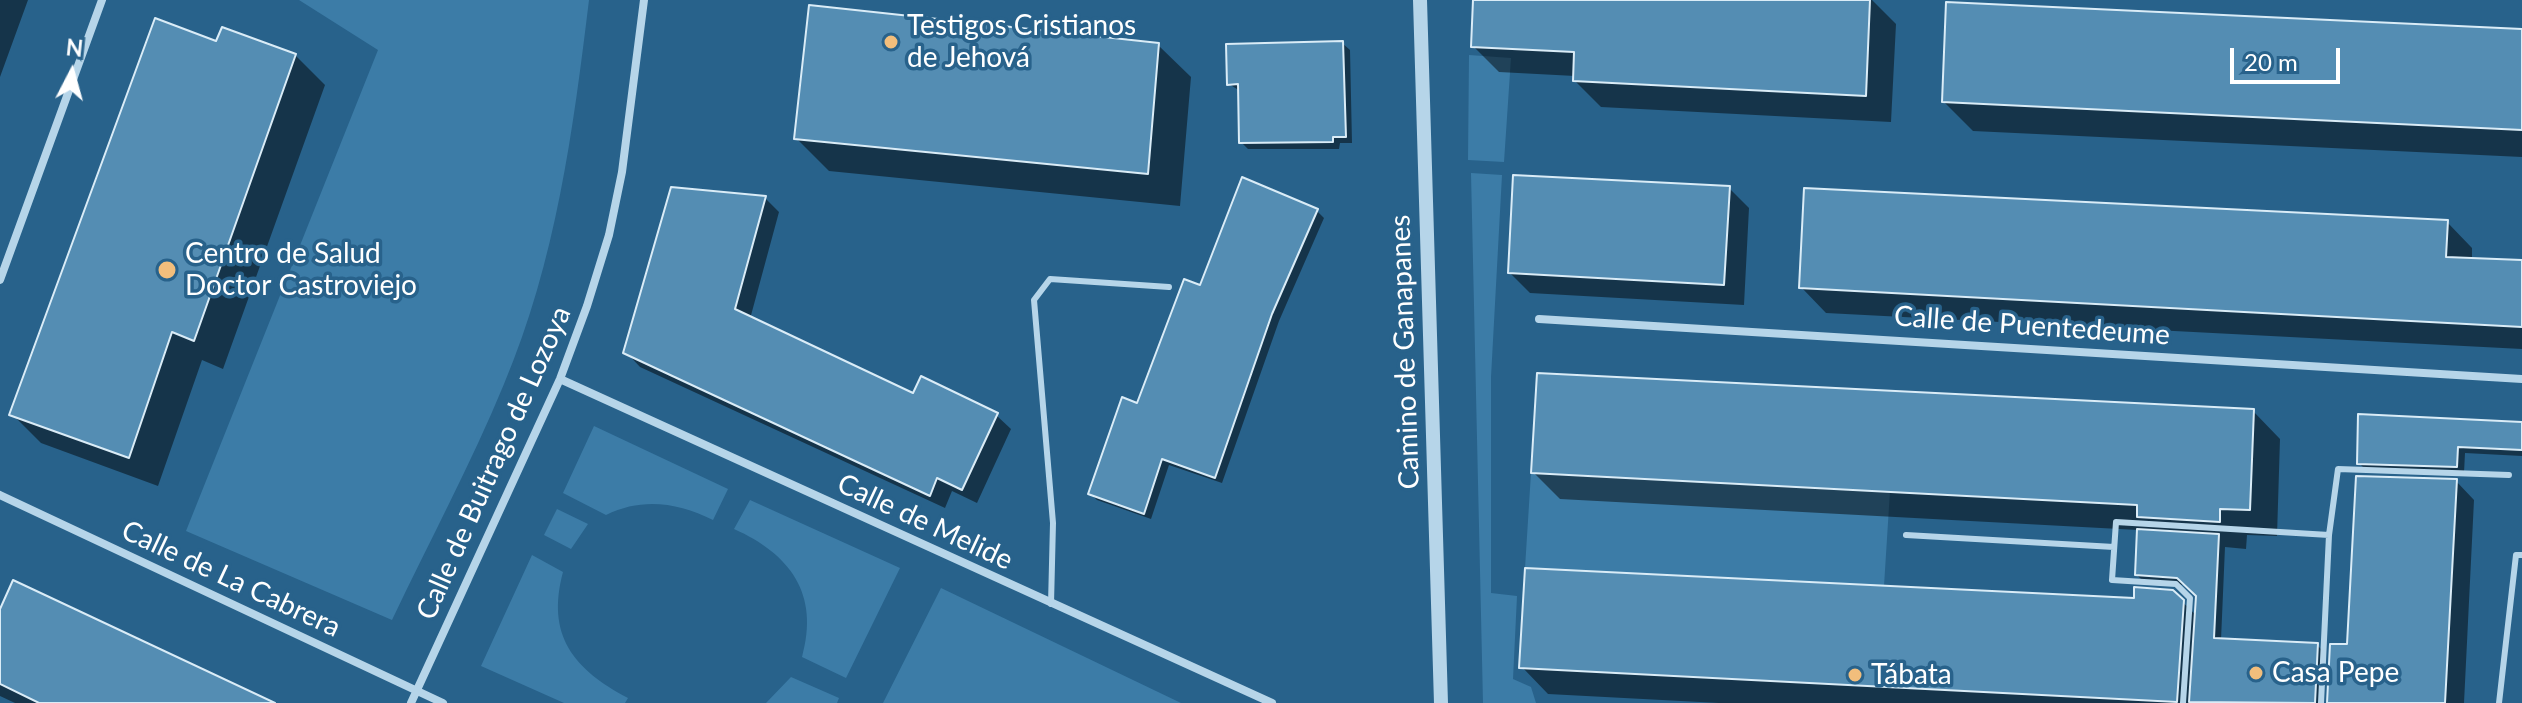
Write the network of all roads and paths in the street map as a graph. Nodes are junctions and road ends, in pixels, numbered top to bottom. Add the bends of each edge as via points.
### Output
1 (102, 0) edge
2 (644, 0) edge
3 (1420, 0) edge
4 (0, 280) edge
5 (1169, 287) dead end
6 (1539, 319) dead end
7 (560, 379) junction
8 (2522, 379) edge
9 (2509, 475) dead end
10 (0, 495) edge
11 (1906, 535) dead end
12 (2329, 535) junction
13 (2114, 547) junction
14 (2522, 555) edge
15 (1051, 604) junction
16 (417, 691) junction
17 (411, 703) edge
18 (443, 703) edge
19 (1272, 703) edge
20 (1441, 703) edge
21 (2183, 703) edge
22 (2321, 703) edge
23 (2499, 703) edge

1 - 4 street
2 - 7 street, Calle de Buitrago de Lozoya via 614,213
3 - 20 street, Camino de Ganapanes
5 - 15 lane via 1050,279 1034,300 1053,523
6 - 8 street, Calle de Puentedeume
7 - 15 street, Calle de Melide
7 - 16 street, Calle de Buitrago de Lozoya
9 - 12 lane via 2338,469
10 - 16 street, Calle de La Cabrera
11 - 13 lane
12 - 13 lane via 2116,522
12 - 22 lane
13 - 21 lane via 2112,580 2176,584 2190,598
14 - 23 lane via 2516,555
15 - 19 street, Calle de Melide
16 - 17 street, Calle de Buitrago de Lozoya
16 - 18 street, Calle de La Cabrera

